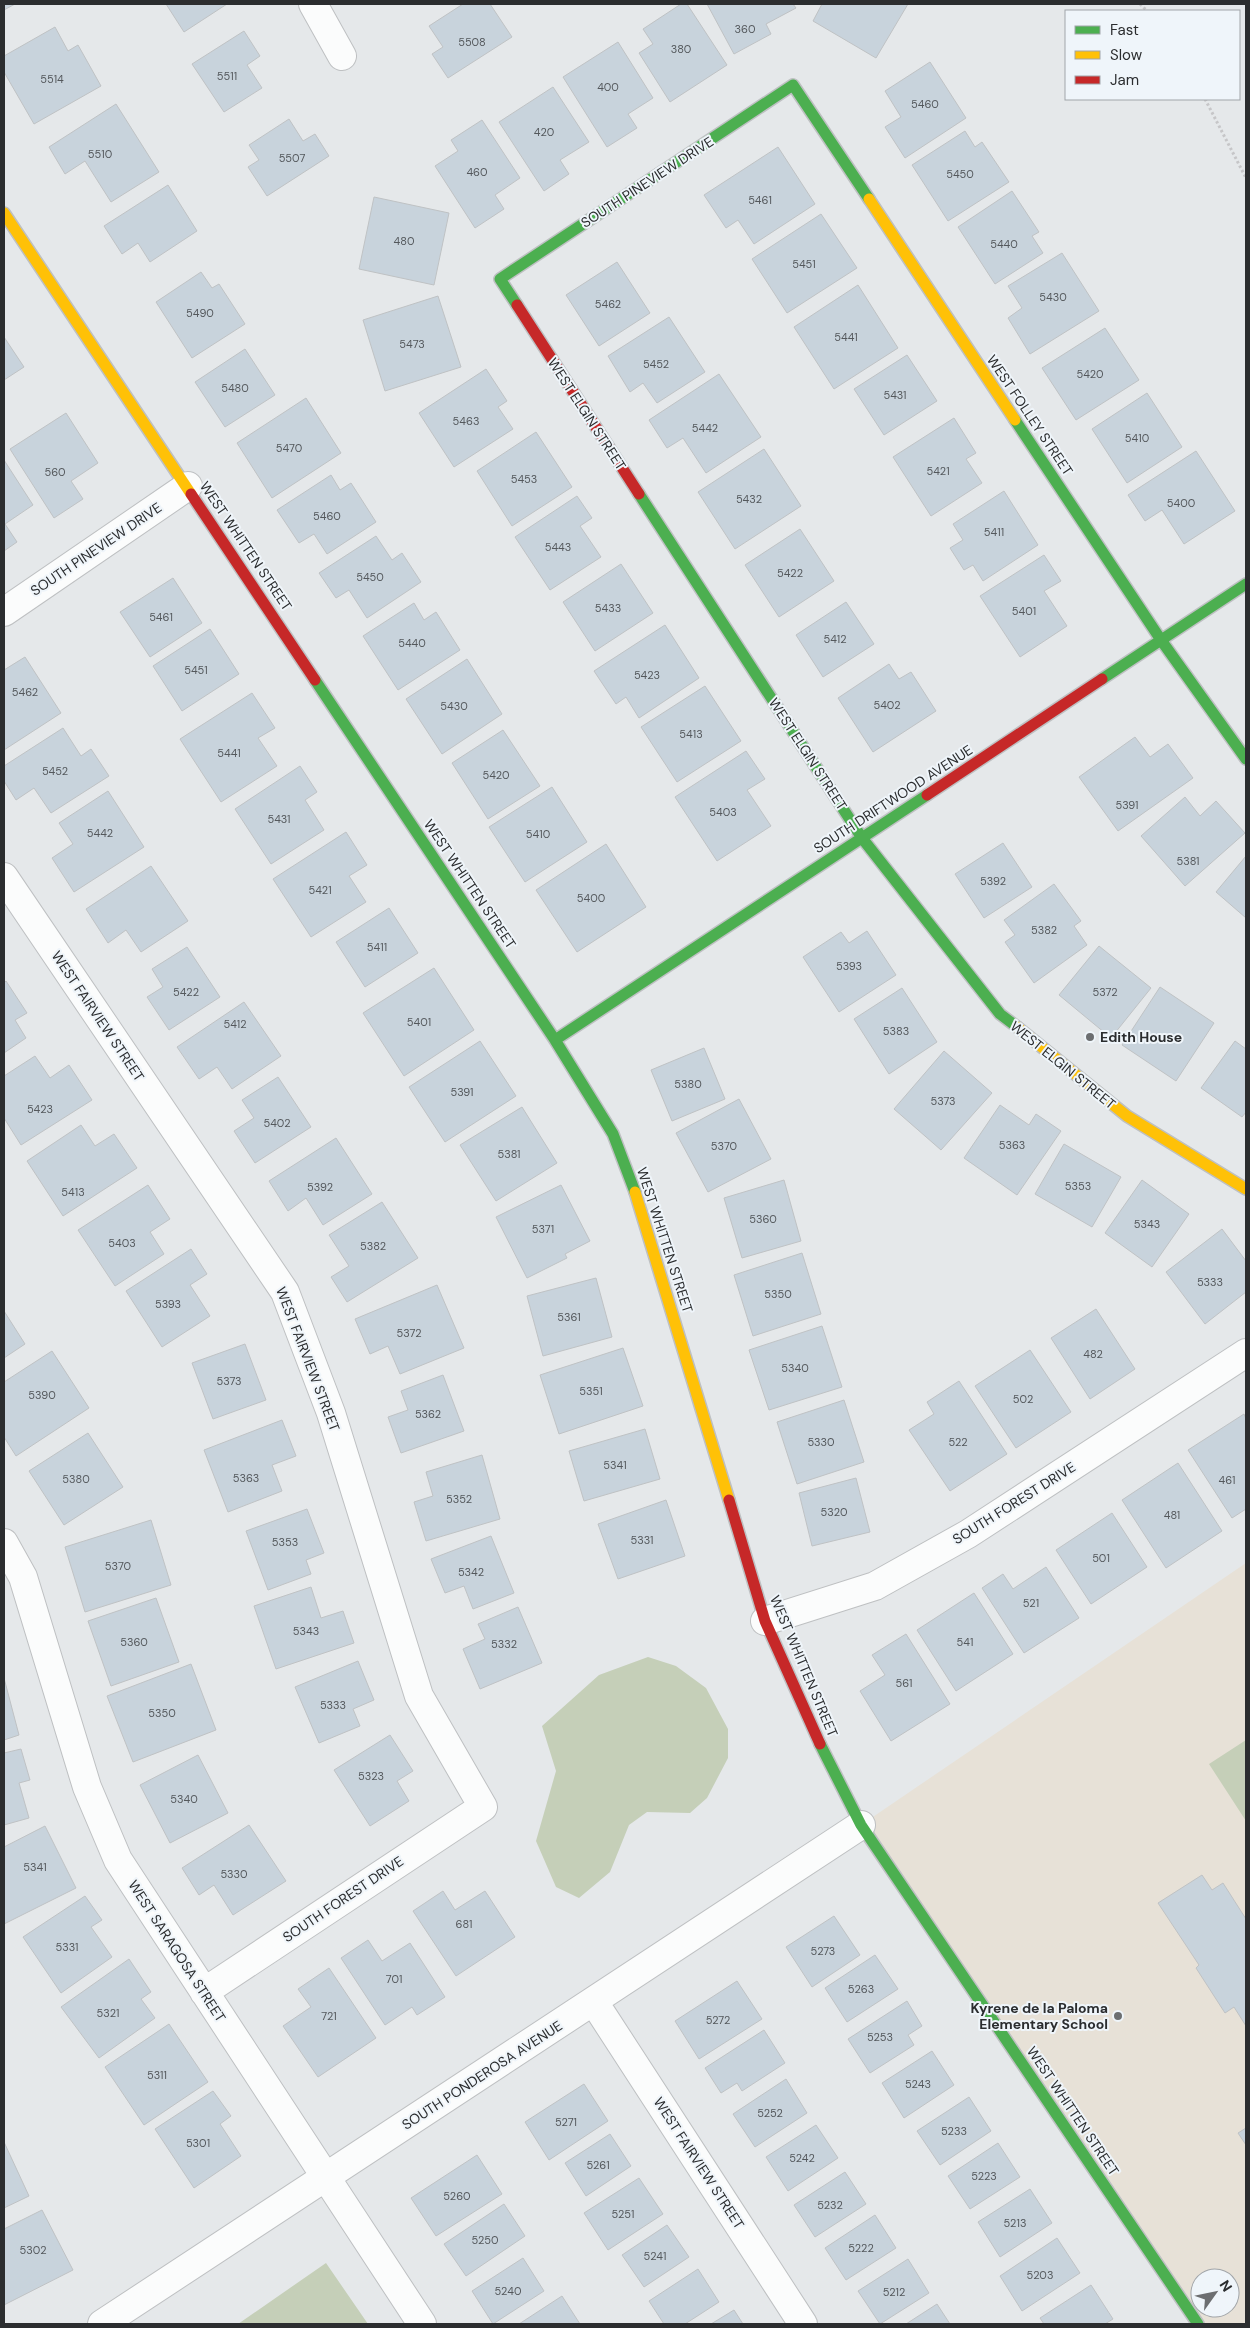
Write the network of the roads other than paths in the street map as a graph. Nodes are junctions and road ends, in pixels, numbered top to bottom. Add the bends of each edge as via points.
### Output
1 (313, 4) edge
2 (342, 56) dead end
3 (793, 85) joint
4 (4, 213) edge
5 (500, 279) joint
6 (188, 486) junction
7 (1246, 584) edge
8 (4, 612) edge
9 (1161, 640) junction
10 (1246, 759) edge
11 (862, 838) junction
12 (4, 877) edge
13 (556, 1040) junction
14 (1246, 1189) edge
15 (1246, 1353) edge
16 (4, 1543) edge
17 (765, 1621) junction
18 (483, 1807) joint
19 (861, 1825) junction
20 (204, 1992) junction
21 (594, 2002) junction
22 (325, 2178) junction
23 (102, 2324) edge
24 (422, 2324) edge
25 (803, 2324) edge
26 (1198, 2324) edge

1 - 2 street
3 - 5 street, SOUTH PINEVIEW DRIVE
3 - 9 street, WEST FOLLEY STREET
4 - 6 street, WEST WHITTEN STREET
5 - 11 street, WEST ELGIN STREET
6 - 8 street, SOUTH PINEVIEW DRIVE
6 - 13 street, WEST WHITTEN STREET
7 - 9 street, SOUTH DRIFTWOOD AVENUE
9 - 10 street, WEST FOLLEY STREET
9 - 11 street, SOUTH DRIFTWOOD AVENUE
11 - 13 street, SOUTH DRIFTWOOD AVENUE
11 - 14 street, WEST ELGIN STREET via 1000,1014 1127,1116
12 - 18 street, WEST FAIRVIEW STREET via 285,1292 331,1413 418,1696
13 - 17 street, WEST WHITTEN STREET via 613,1134 638,1199
15 - 17 street, SOUTH FOREST DRIVE via 968,1534 874,1586
16 - 20 street, WEST SARAGOSA STREET via 22,1577 87,1787 118,1860
17 - 19 street, WEST WHITTEN STREET
18 - 20 street, SOUTH FOREST DRIVE
19 - 21 street, SOUTH PONDEROSA AVENUE
19 - 26 street, WEST WHITTEN STREET
20 - 22 street, WEST SARAGOSA STREET
21 - 22 street, SOUTH PONDEROSA AVENUE
21 - 25 street, WEST FAIRVIEW STREET
22 - 23 street, SOUTH PONDEROSA AVENUE
22 - 24 street, WEST SARAGOSA STREET

